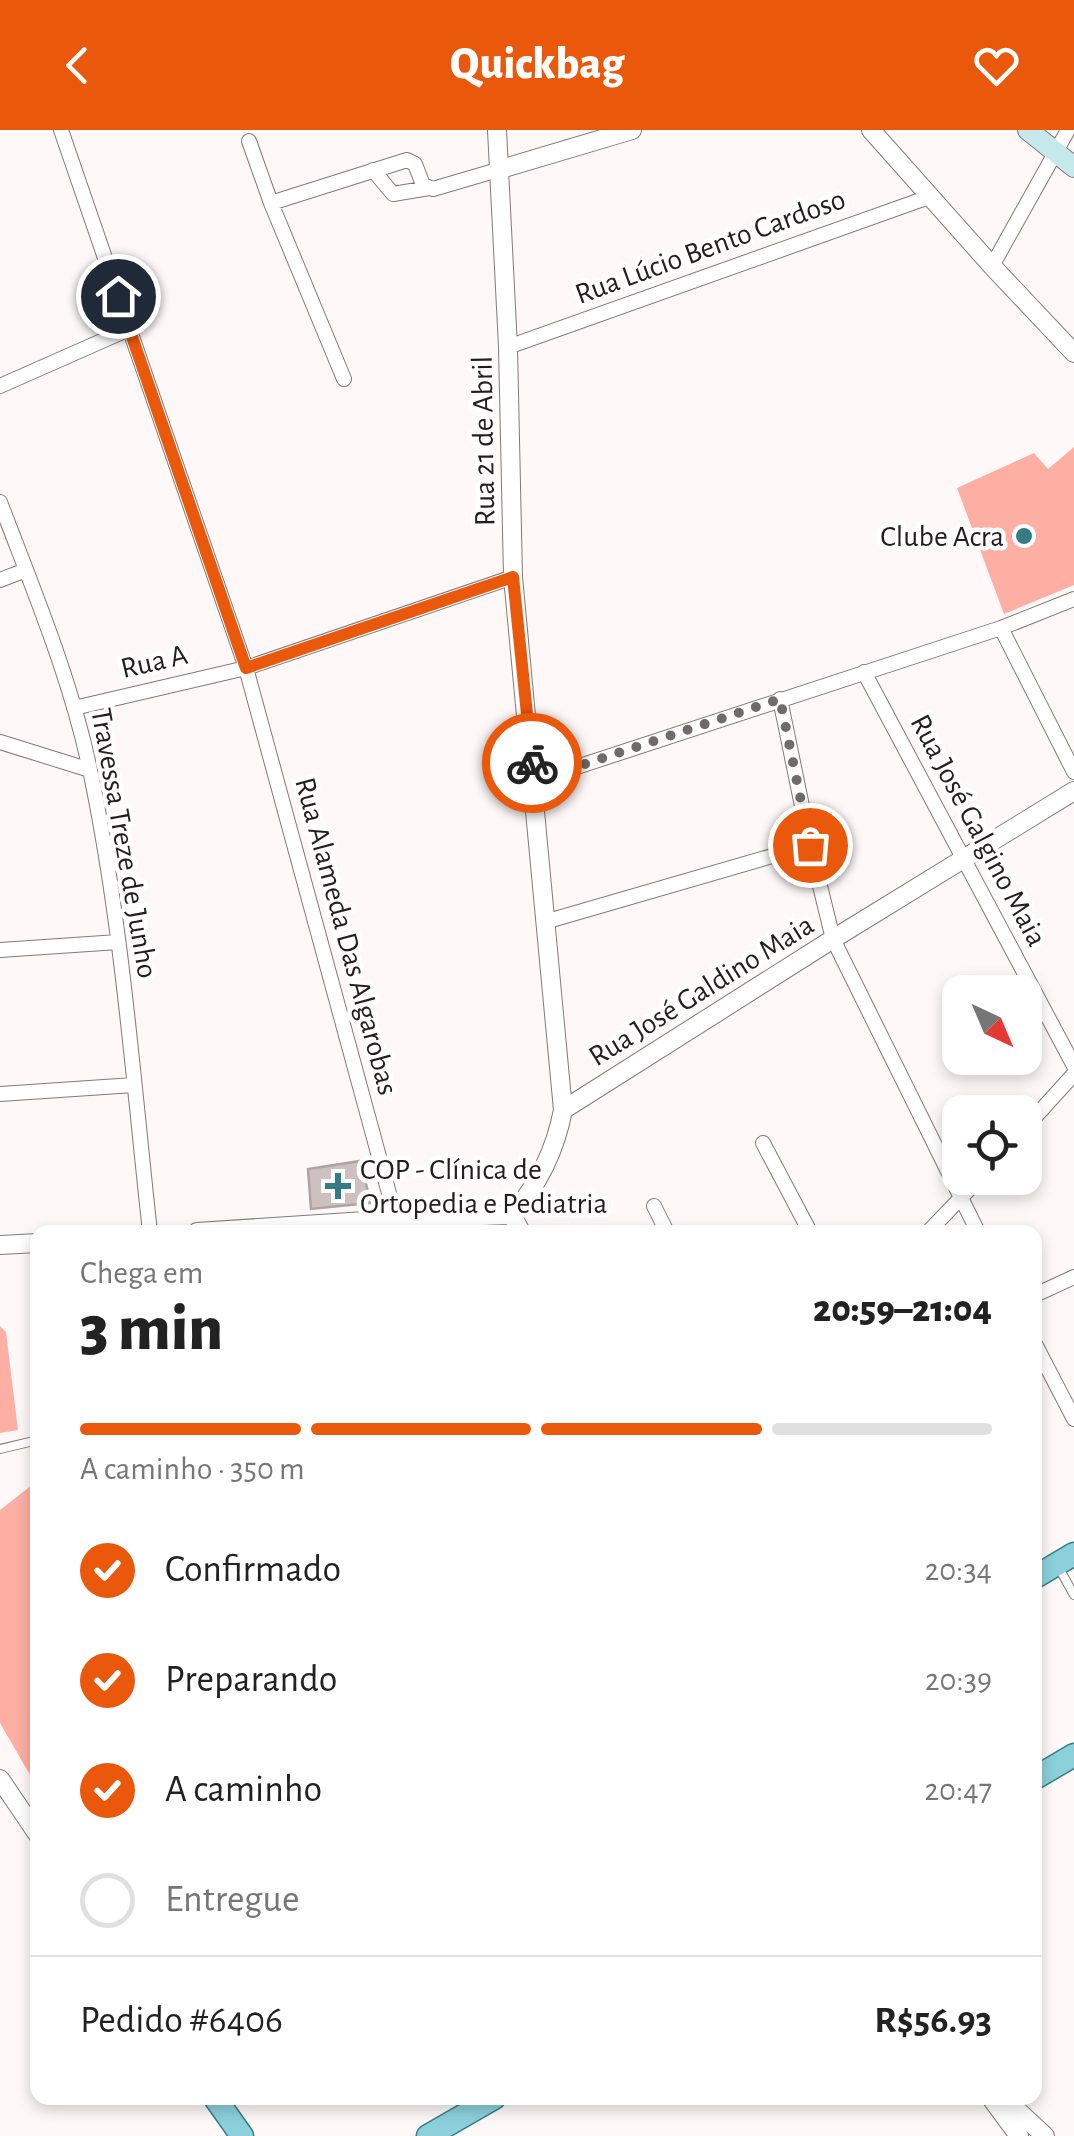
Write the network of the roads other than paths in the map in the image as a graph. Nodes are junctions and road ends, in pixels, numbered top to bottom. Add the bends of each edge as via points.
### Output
1 (61, 130) edge
2 (497, 130) edge
3 (632, 130) edge
4 (871, 130) edge
5 (1028, 130) edge
6 (1068, 130) edge
7 (250, 142) dead end
8 (1056, 152) junction
9 (1074, 167) edge
10 (501, 168) junction
11 (373, 170) junction
12 (428, 188) junction
13 (930, 196) junction
14 (271, 203) junction
15 (992, 266) junction
16 (129, 329) junction
17 (508, 347) junction
18 (1074, 352) edge
19 (344, 379) dead end
20 (0, 386) edge
21 (0, 502) edge
22 (26, 570) junction
23 (513, 577) junction
24 (0, 580) edge
25 (1074, 598) edge
26 (1002, 628) junction
27 (246, 668) junction
28 (864, 672) junction
29 (780, 699) junction
30 (74, 708) junction
31 (0, 742) edge
32 (90, 770) junction
33 (1074, 772) edge
34 (534, 781) junction
35 (1074, 791) edge
36 (810, 845) junction
37 (963, 859) junction
38 (548, 921) junction
39 (833, 938) junction
40 (118, 942) junction
41 (0, 950) edge
42 (1074, 1070) edge
43 (134, 1085) junction
44 (0, 1094) edge
45 (1042, 1108) edge
46 (563, 1110) junction
47 (763, 1143) dead end
48 (964, 1195) edge
49 (961, 1198) junction
50 (654, 1206) dead end
51 (396, 1219) junction
52 (516, 1224) edge
53 (149, 1225) edge
54 (362, 1225) edge
55 (664, 1225) edge
56 (806, 1225) edge
57 (935, 1225) edge
58 (974, 1225) edge
59 (30, 1244) edge
60 (0, 1246) edge
61 (1074, 1278) edge
62 (1042, 1292) edge
63 (1042, 1357) edge
64 (1074, 1419) edge
65 (30, 1442) edge
66 (0, 1448) edge
67 (1066, 1559) edge
68 (1042, 1573) edge
69 (1074, 1595) edge
70 (1074, 1755) edge
71 (1042, 1774) edge
72 (0, 1779) edge
73 (30, 1822) edge
74 (221, 2105) edge
75 (482, 2105) edge
76 (996, 2105) edge
77 (1012, 2105) edge
78 (242, 2136) edge
79 (428, 2136) edge
80 (1019, 2136) edge
81 (1046, 2136) edge

1 - 16 street, Rua Alameda Das Algarobas
2 - 10 street, Rua 21 de Abril
3 - 10 street
4 - 13 street
5 - 8 main road
6 - 8 street
7 - 14 street
8 - 9 main road
8 - 15 street
10 - 12 street
10 - 17 street, Rua 21 de Abril
11 - 12 street via 389,193
11 - 12 street via 412,161
11 - 14 street
13 - 15 street
13 - 17 street, Rua Lúcio Bento Cardoso
14 - 19 street
15 - 18 street
16 - 20 street
16 - 27 street, Rua Alameda Das Algarobas
17 - 23 street, Rua 21 de Abril
21 - 22 street, Travessa Treze de Junho
22 - 24 street
22 - 30 street, Travessa Treze de Junho
23 - 27 street, Rua A
23 - 34 street, Rua 21 de Abril
25 - 26 street
26 - 28 street
26 - 33 street
27 - 30 street, Rua A
27 - 51 street, Rua Alameda Das Algarobas
28 - 29 street
28 - 37 street, Rua José Galgino Maia
29 - 34 street
29 - 36 street
30 - 32 street, Travessa Treze de Junho
31 - 32 street
32 - 40 street, Travessa Treze de Junho
34 - 38 street, Rua 21 de Abril
35 - 37 street, Rua José Galdino Maia
36 - 38 street
36 - 39 street
37 - 39 street, Rua José Galdino Maia
37 - 42 street, Rua José Galgino Maia
38 - 46 street, Rua 21 de Abril
39 - 46 street, Rua José Galdino Maia
39 - 49 street
40 - 41 street
40 - 43 street, Travessa Treze de Junho
42 - 45 street
43 - 44 street
43 - 53 street, Travessa Treze de Junho
46 - 52 street, Rua 21 de Abril via 558,1138
47 - 56 street
48 - 49 street
49 - 57 street
49 - 58 street
50 - 55 street
51 - 52 street
51 - 54 street
59 - 60 street
61 - 62 street
63 - 64 street
65 - 66 lane
67 - 68 main road
67 - 69 lane
70 - 71 main road
72 - 73 street
74 - 78 main road
75 - 79 main road
76 - 80 street
77 - 81 street

